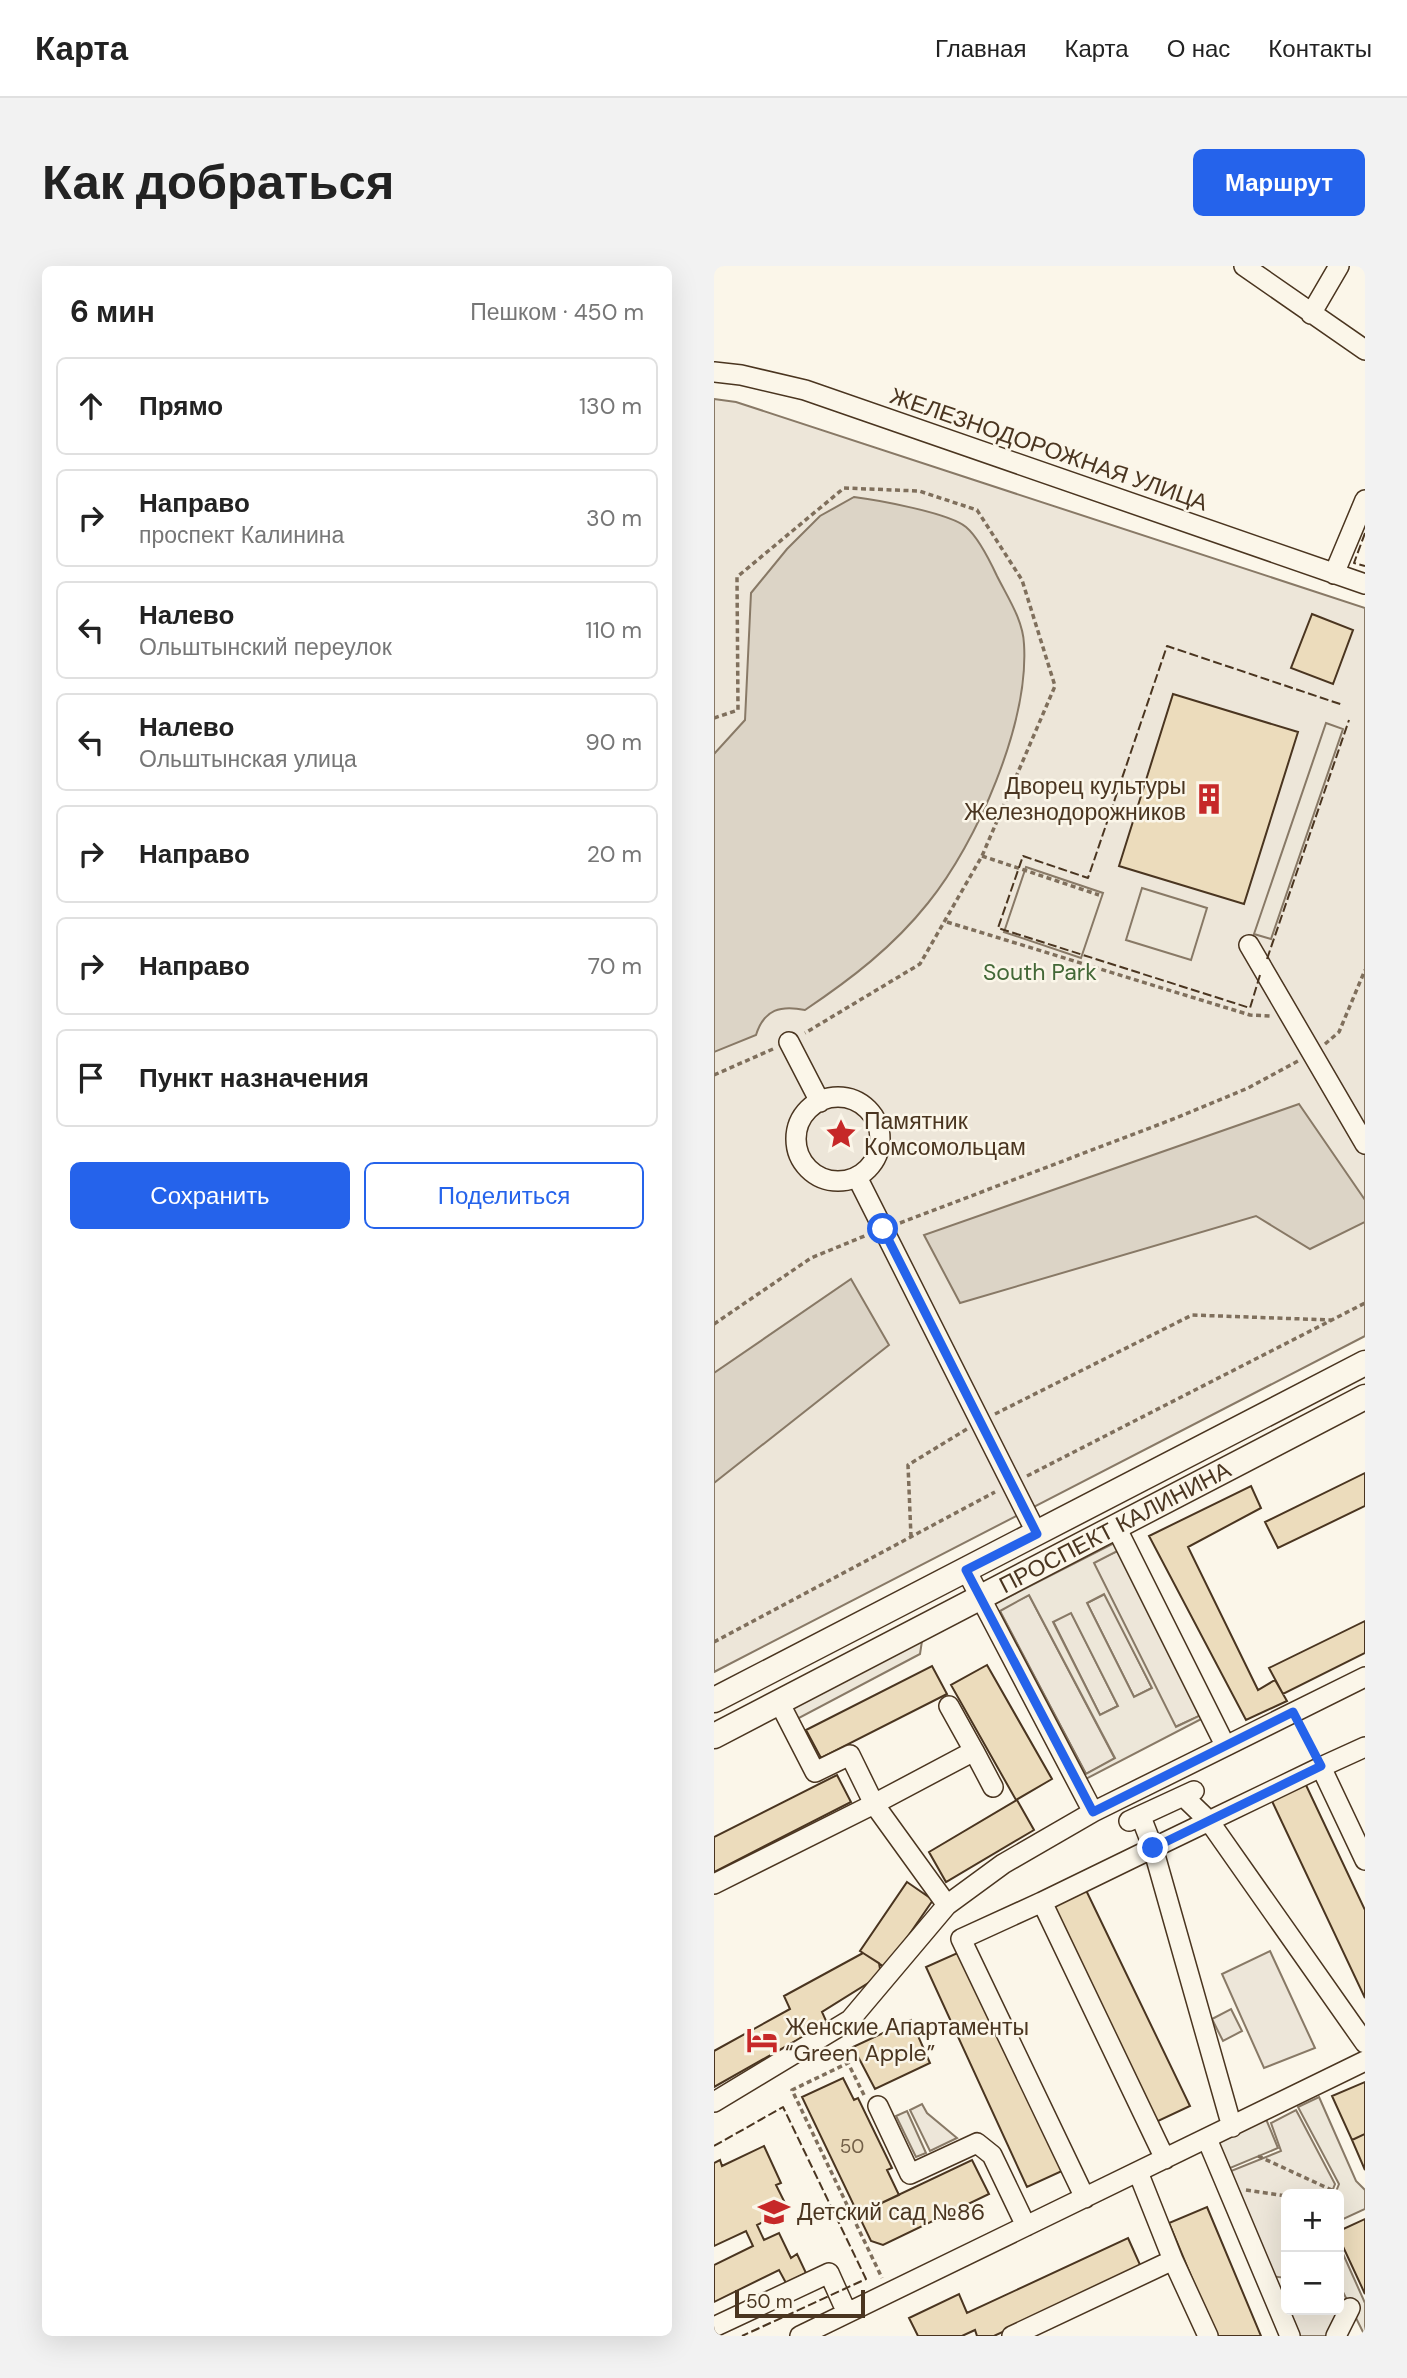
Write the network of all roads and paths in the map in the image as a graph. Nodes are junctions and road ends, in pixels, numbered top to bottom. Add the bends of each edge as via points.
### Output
1 (1244, 266) edge
2 (1339, 266) edge
3 (1311, 314) junction
4 (1365, 351) edge
5 (714, 372) edge
6 (1365, 500) edge
7 (1334, 574) junction
8 (1365, 584) edge
9 (714, 718) edge
10 (982, 856) junction
11 (1099, 895) dead end
12 (947, 922) junction
13 (1249, 945) dead end
14 (1365, 970) edge
15 (1293, 1018) junction
16 (789, 1042) junction
17 (1318, 1060) junction
18 (714, 1075) edge
19 (820, 1102) junction
20 (1365, 1144) edge
21 (857, 1177) junction
22 (883, 1229) junction
23 (1365, 1303) edge
24 (1333, 1320) junction
25 (714, 1324) edge
26 (1365, 1363) edge
27 (1365, 1397) edge
28 (1009, 1407) dead end
29 (980, 1421) junction
30 (1035, 1472) dead end
31 (984, 1499) dead end
32 (1116, 1527) junction
33 (1037, 1534) junction
34 (911, 1537) junction
35 (966, 1570) junction
36 (981, 1597) junction
37 (714, 1642) edge
38 (1365, 1677) edge
39 (714, 1700) edge
40 (779, 1702) junction
41 (949, 1706) dead end
42 (1293, 1712) junction
43 (714, 1736) edge
44 (1225, 1745) junction
45 (1365, 1747) edge
46 (974, 1751) junction
47 (1321, 1766) junction
48 (993, 1787) dead end
49 (874, 1804) junction
50 (1093, 1812) junction
51 (1209, 1821) junction
52 (1153, 1848) junction
53 (1365, 1860) edge
54 (714, 1884) edge
55 (1042, 1902) junction
56 (947, 1905) junction
57 (1365, 2043) edge
58 (1365, 2061) edge
59 (714, 2102) edge
60 (878, 2106) joint
61 (1232, 2127) junction
62 (1207, 2139) junction
63 (1258, 2156) dead end
64 (1165, 2159) junction
65 (1138, 2172) junction
66 (1227, 2187) junction
67 (1330, 2189) edge
68 (1281, 2195) edge
69 (1085, 2198) junction
70 (1026, 2226) junction
71 (1173, 2260) junction
72 (1266, 2280) junction
73 (1281, 2282) edge
74 (889, 2293) junction
75 (1350, 2308) dead end
76 (847, 2314) junction
77 (714, 2328) edge
78 (1201, 2334) edge
79 (800, 2336) edge
80 (1012, 2336) edge
81 (1290, 2336) edge
82 (1336, 2336) edge

1 - 3 street
2 - 3 street
3 - 4 street
5 - 7 street, ЖЕЛЕЗНОДОРОЖНАЯ УЛИЦА via 805,390
6 - 7 street
7 - 8 street, ЖЕЛЕЗНОДОРОЖНАЯ УЛИЦА
9 - 10 path via 738,710 737,577 844,488 919,491 977,510 1022,580 1055,686
10 - 11 path
10 - 12 path
12 - 15 path via 1250,1015
12 - 16 path via 920,964
13 - 15 street
14 - 17 path via 1339,1032
15 - 17 street
16 - 18 path
16 - 19 street
17 - 20 street
17 - 22 path
19 - 21 street via 810,1108 798,1129 804,1163 812,1172 834,1181
19 - 21 street via 841,1097 852,1100 862,1104 876,1121 878,1152
21 - 22 street
22 - 25 path via 811,1258
22 - 29 street
23 - 24 path
24 - 28 path via 1192,1315
24 - 30 path
26 - 33 main road, ПРОСПЕКТ КАЛИНИНА
27 - 32 main road, ПРОСПЕКТ КАЛИНИНА
29 - 33 street
29 - 34 path via 908,1465
31 - 34 path
32 - 36 main road, ПРОСПЕКТ КАЛИНИНА
32 - 44 street
33 - 35 main road, ПРОСПЕКТ КАЛИНИНА
34 - 37 path
35 - 36 street
35 - 39 main road, ПРОСПЕКТ КАЛИНИНА
36 - 40 main road, ПРОСПЕКТ КАЛИНИНА
36 - 50 street
38 - 42 street
40 - 43 main road, ПРОСПЕКТ КАЛИНИНА
40 - 49 street via 815,1772 850,1755
41 - 46 street
42 - 44 street
42 - 47 path
44 - 50 street
45 - 47 street
46 - 48 street
46 - 49 street
47 - 51 street
47 - 53 street
49 - 54 street
49 - 56 street
50 - 56 street via 1003,1864
51 - 52 street
51 - 52 street via 1189,1793 1135,1819
51 - 57 street
52 - 55 street
52 - 61 street
55 - 64 street
55 - 69 street via 961,1939
56 - 59 street via 850,2020
58 - 61 street
60 - 70 street via 910,2174 977,2143 985,2149
60 - 74 path via 870,2109 848,2063 792,2090
61 - 62 street
62 - 64 street
62 - 66 street
63 - 67 path
64 - 65 street
65 - 69 street
65 - 71 street
66 - 68 path
66 - 72 street
69 - 70 street
70 - 74 street
71 - 78 street
71 - 80 street
72 - 73 street
72 - 81 street
74 - 76 street
75 - 82 street
76 - 77 street via 829,2273
76 - 79 street

